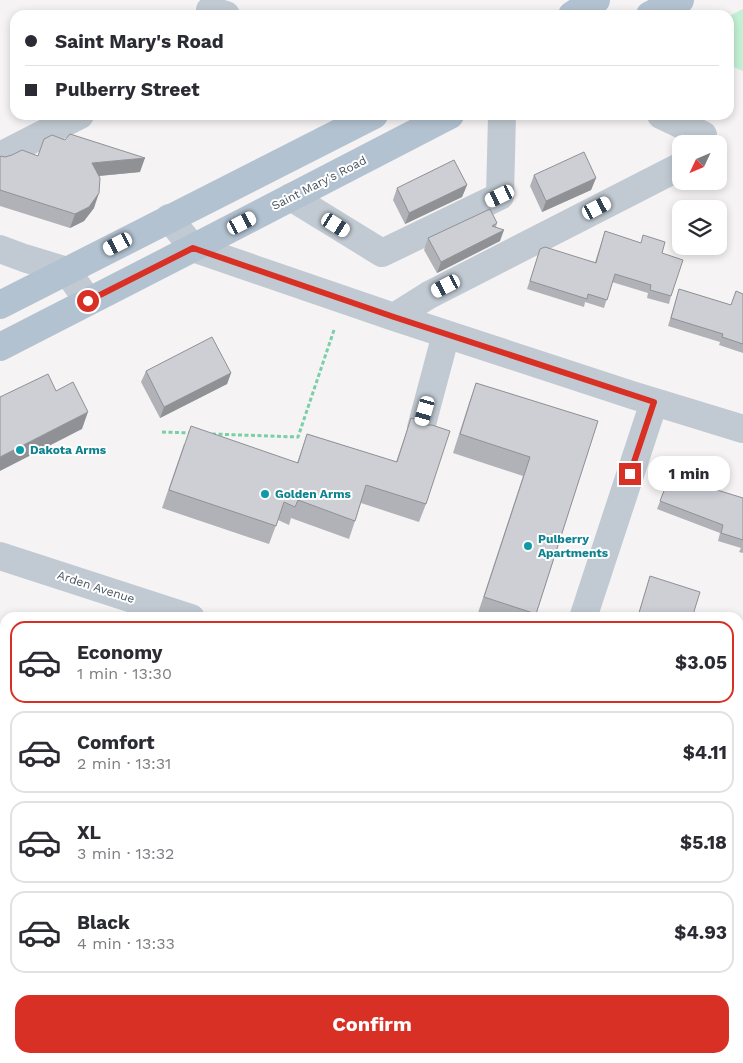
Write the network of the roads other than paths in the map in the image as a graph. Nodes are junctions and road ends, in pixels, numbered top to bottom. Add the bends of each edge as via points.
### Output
1 (596, 0) edge
2 (680, 0) edge
3 (580, 10) edge
4 (660, 10) edge
5 (70, 120) edge
6 (364, 120) edge
7 (440, 120) edge
8 (502, 120) edge
9 (671, 120) edge
10 (701, 135) edge
11 (0, 156) edge
12 (672, 171) edge
13 (291, 197) junction
14 (169, 218) junction
15 (193, 248) junction
16 (0, 249) edge
17 (67, 270) junction
18 (88, 301) junction
19 (0, 305) edge
20 (394, 317) junction
21 (446, 334) junction
22 (0, 347) edge
23 (654, 402) junction
24 (421, 428) edge
25 (743, 429) edge
26 (0, 556) edge
27 (173, 612) edge
28 (585, 612) edge

1 - 3 main road
2 - 4 main road
5 - 11 street
6 - 14 main road
7 - 13 main road, Saint Mary's Road
8 - 13 street via 500,196 382,253
9 - 10 street
12 - 20 street via 429,294
13 - 15 main road, Saint Mary's Road
14 - 15 street
14 - 17 main road
15 - 18 main road, Saint Mary's Road
15 - 20 street
16 - 17 street
17 - 18 street
17 - 19 main road
18 - 22 main road, Saint Mary's Road
20 - 21 street
21 - 23 street
21 - 24 street
23 - 25 street
23 - 28 street
26 - 27 street, Arden Avenue

